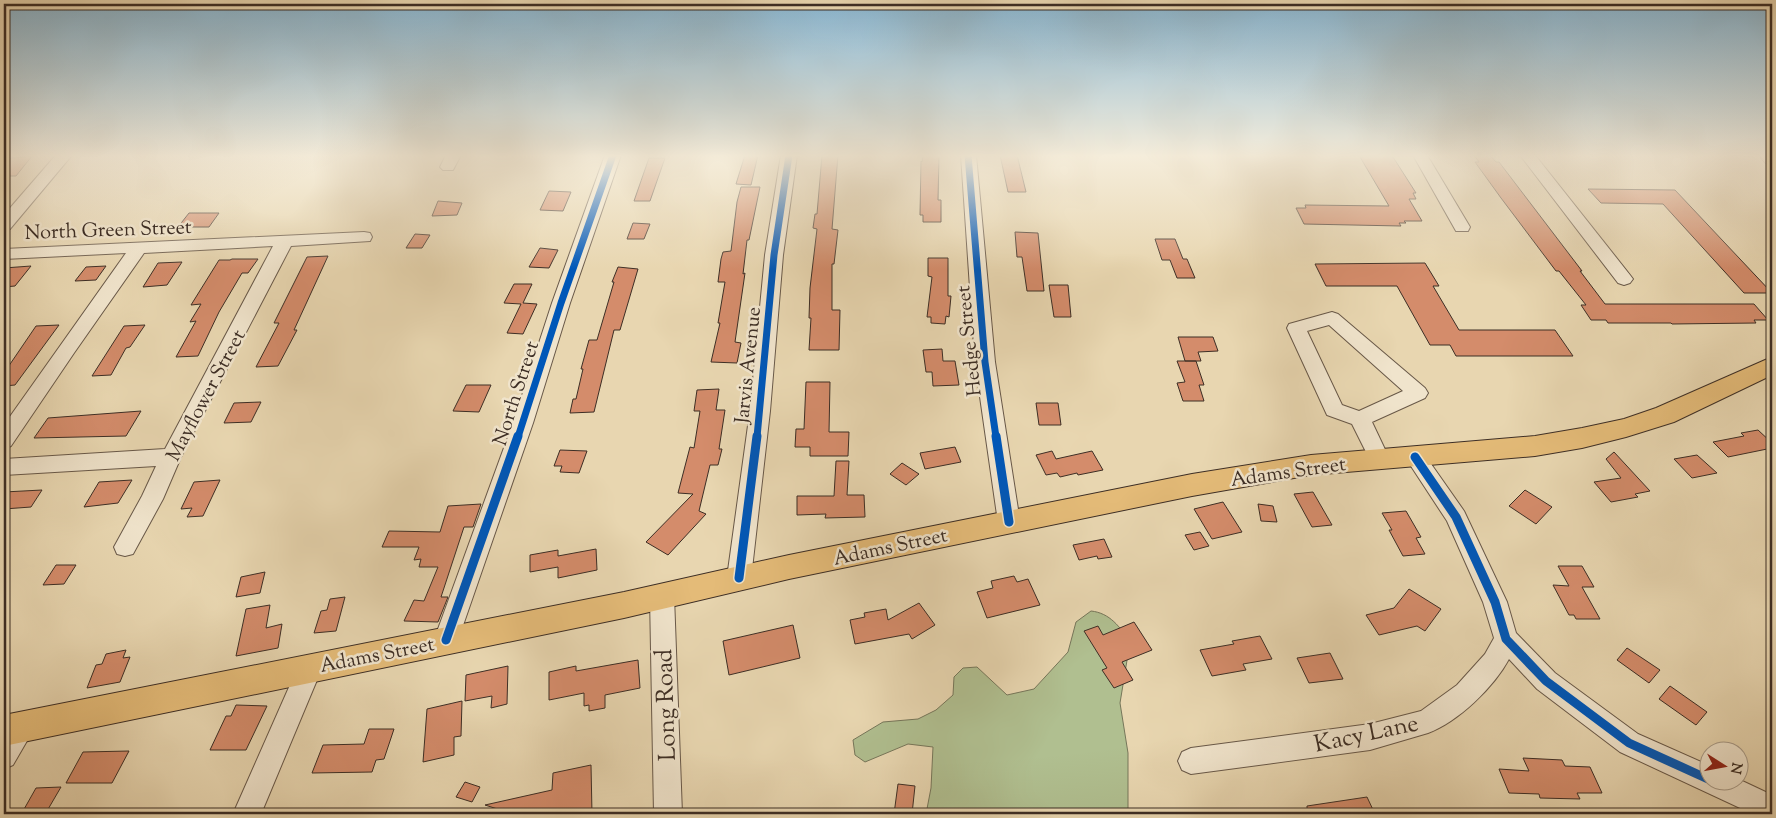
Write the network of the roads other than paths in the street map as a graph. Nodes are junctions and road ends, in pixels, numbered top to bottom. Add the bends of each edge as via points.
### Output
1 (31, 193) edge
2 (600, 193) edge
3 (783, 193) edge
4 (971, 193) edge
5 (1443, 193) edge
6 (1557, 193) edge
7 (4, 225) edge
8 (1462, 226) dead end
9 (364, 237) dead end
10 (284, 242) junction
11 (139, 248) junction
12 (4, 254) edge
13 (1624, 279) dead end
14 (1772, 365) edge
15 (1360, 419) junction
16 (4, 441) edge
17 (171, 457) junction
18 (1414, 457) junction
19 (1380, 460) junction
20 (4, 468) edge
21 (1009, 522) junction
22 (125, 547) dead end
23 (739, 578) junction
24 (662, 596) junction
25 (1506, 639) junction
26 (446, 640) junction
27 (310, 668) junction
28 (13, 729) edge
29 (4, 756) edge
30 (1191, 761) dead end
31 (1698, 775) edge
32 (1731, 790) edge
33 (1772, 809) edge
34 (247, 814) edge
35 (668, 814) edge

1 - 7 street
2 - 26 street, North Street
3 - 23 street, Jarvis Avenue
4 - 21 street, Hedge Street via 985,362
5 - 8 street
6 - 13 street
9 - 10 street, North Green Street
10 - 11 street, North Green Street
10 - 17 street, Mayflower Street
11 - 12 street, North Green Street
11 - 16 street
14 - 18 main road, Adams Street via 1683,408 1605,434 1535,446
15 - 15 street via 1418,392 1332,318 1296,328 1334,410
15 - 19 street
17 - 20 street
17 - 22 street, Mayflower Street via 152,500
18 - 19 main road, Adams Street
18 - 25 street via 1456,517 1495,602
19 - 21 main road, Adams Street via 1311,465 1252,474
21 - 23 main road, Adams Street
23 - 24 main road, Adams Street
24 - 26 main road, Adams Street
24 - 35 street, Long Road
25 - 30 street, Kacy Lane via 1494,662 1466,693 1428,721 1370,737
25 - 31 street via 1546,681 1629,743
26 - 27 main road, Adams Street
27 - 28 main road, Adams Street
27 - 34 street
28 - 29 street
32 - 33 street

